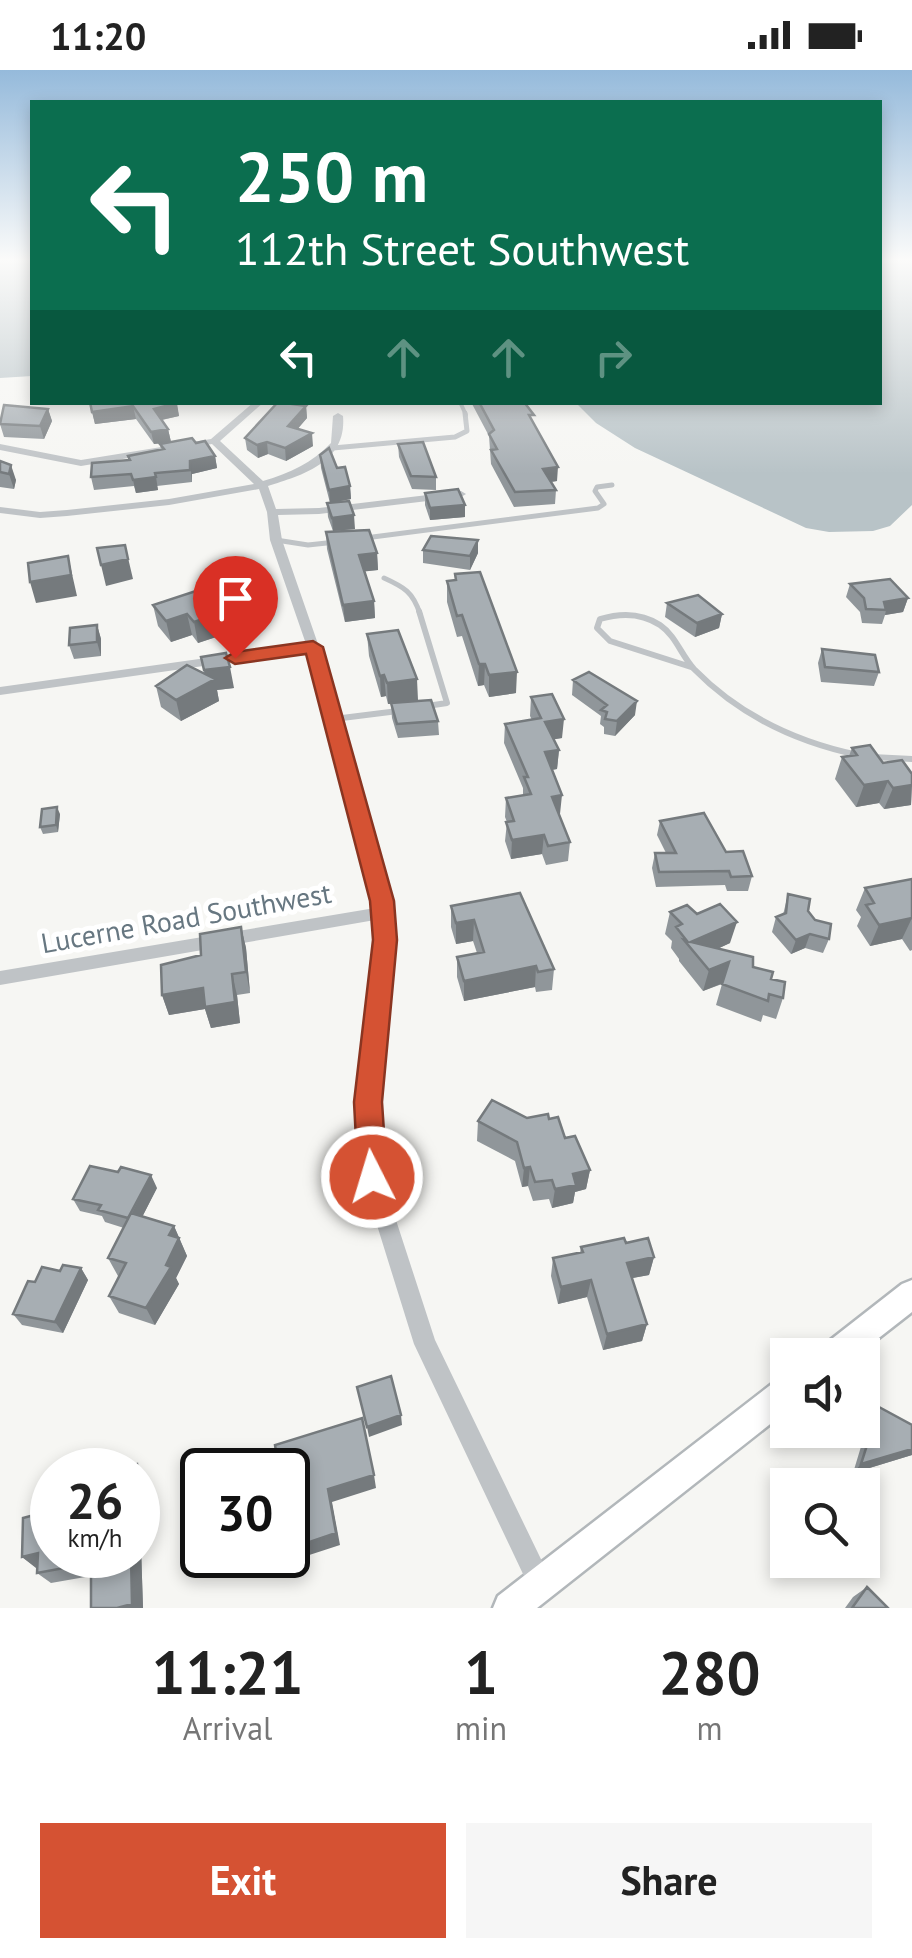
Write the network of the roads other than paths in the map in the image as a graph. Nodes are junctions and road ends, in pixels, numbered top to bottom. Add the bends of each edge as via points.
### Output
1 (256, 405) edge
2 (461, 405) edge
3 (338, 416) dead end
4 (214, 441) junction
5 (0, 447) edge
6 (333, 448) junction
7 (612, 485) dead end
8 (263, 487) junction
9 (461, 494) edge
10 (0, 510) edge
11 (272, 512) junction
12 (364, 538) edge
13 (276, 540) junction
14 (346, 540) edge
15 (384, 578) dead end
16 (313, 647) junction
17 (691, 667) junction
18 (0, 691) edge
19 (334, 719) junction
20 (912, 759) edge
21 (382, 913) junction
22 (0, 978) edge
23 (912, 1294) edge
24 (856, 1338) edge
25 (770, 1405) edge
26 (541, 1584) junction
27 (510, 1608) edge

1 - 4 street
2 - 6 lane via 467,431 454,437
3 - 6 street
4 - 5 street via 81,463
4 - 8 street
6 - 8 street
7 - 12 lane via 598,486 604,504 598,508
8 - 10 street via 67,513
8 - 11 street
9 - 11 street
11 - 13 street
13 - 14 lane
13 - 16 street
15 - 19 lane via 416,598 447,704
16 - 18 street
16 - 19 street
17 - 17 lane via 610,641 597,628 600,619 632,615 659,624
17 - 20 lane via 739,706 830,750
19 - 21 street
21 - 22 street, Lucerne Road Southwest
21 - 26 street via 368,1102 372,1177 425,1344
23 - 24 main road
25 - 26 main road
26 - 27 main road

